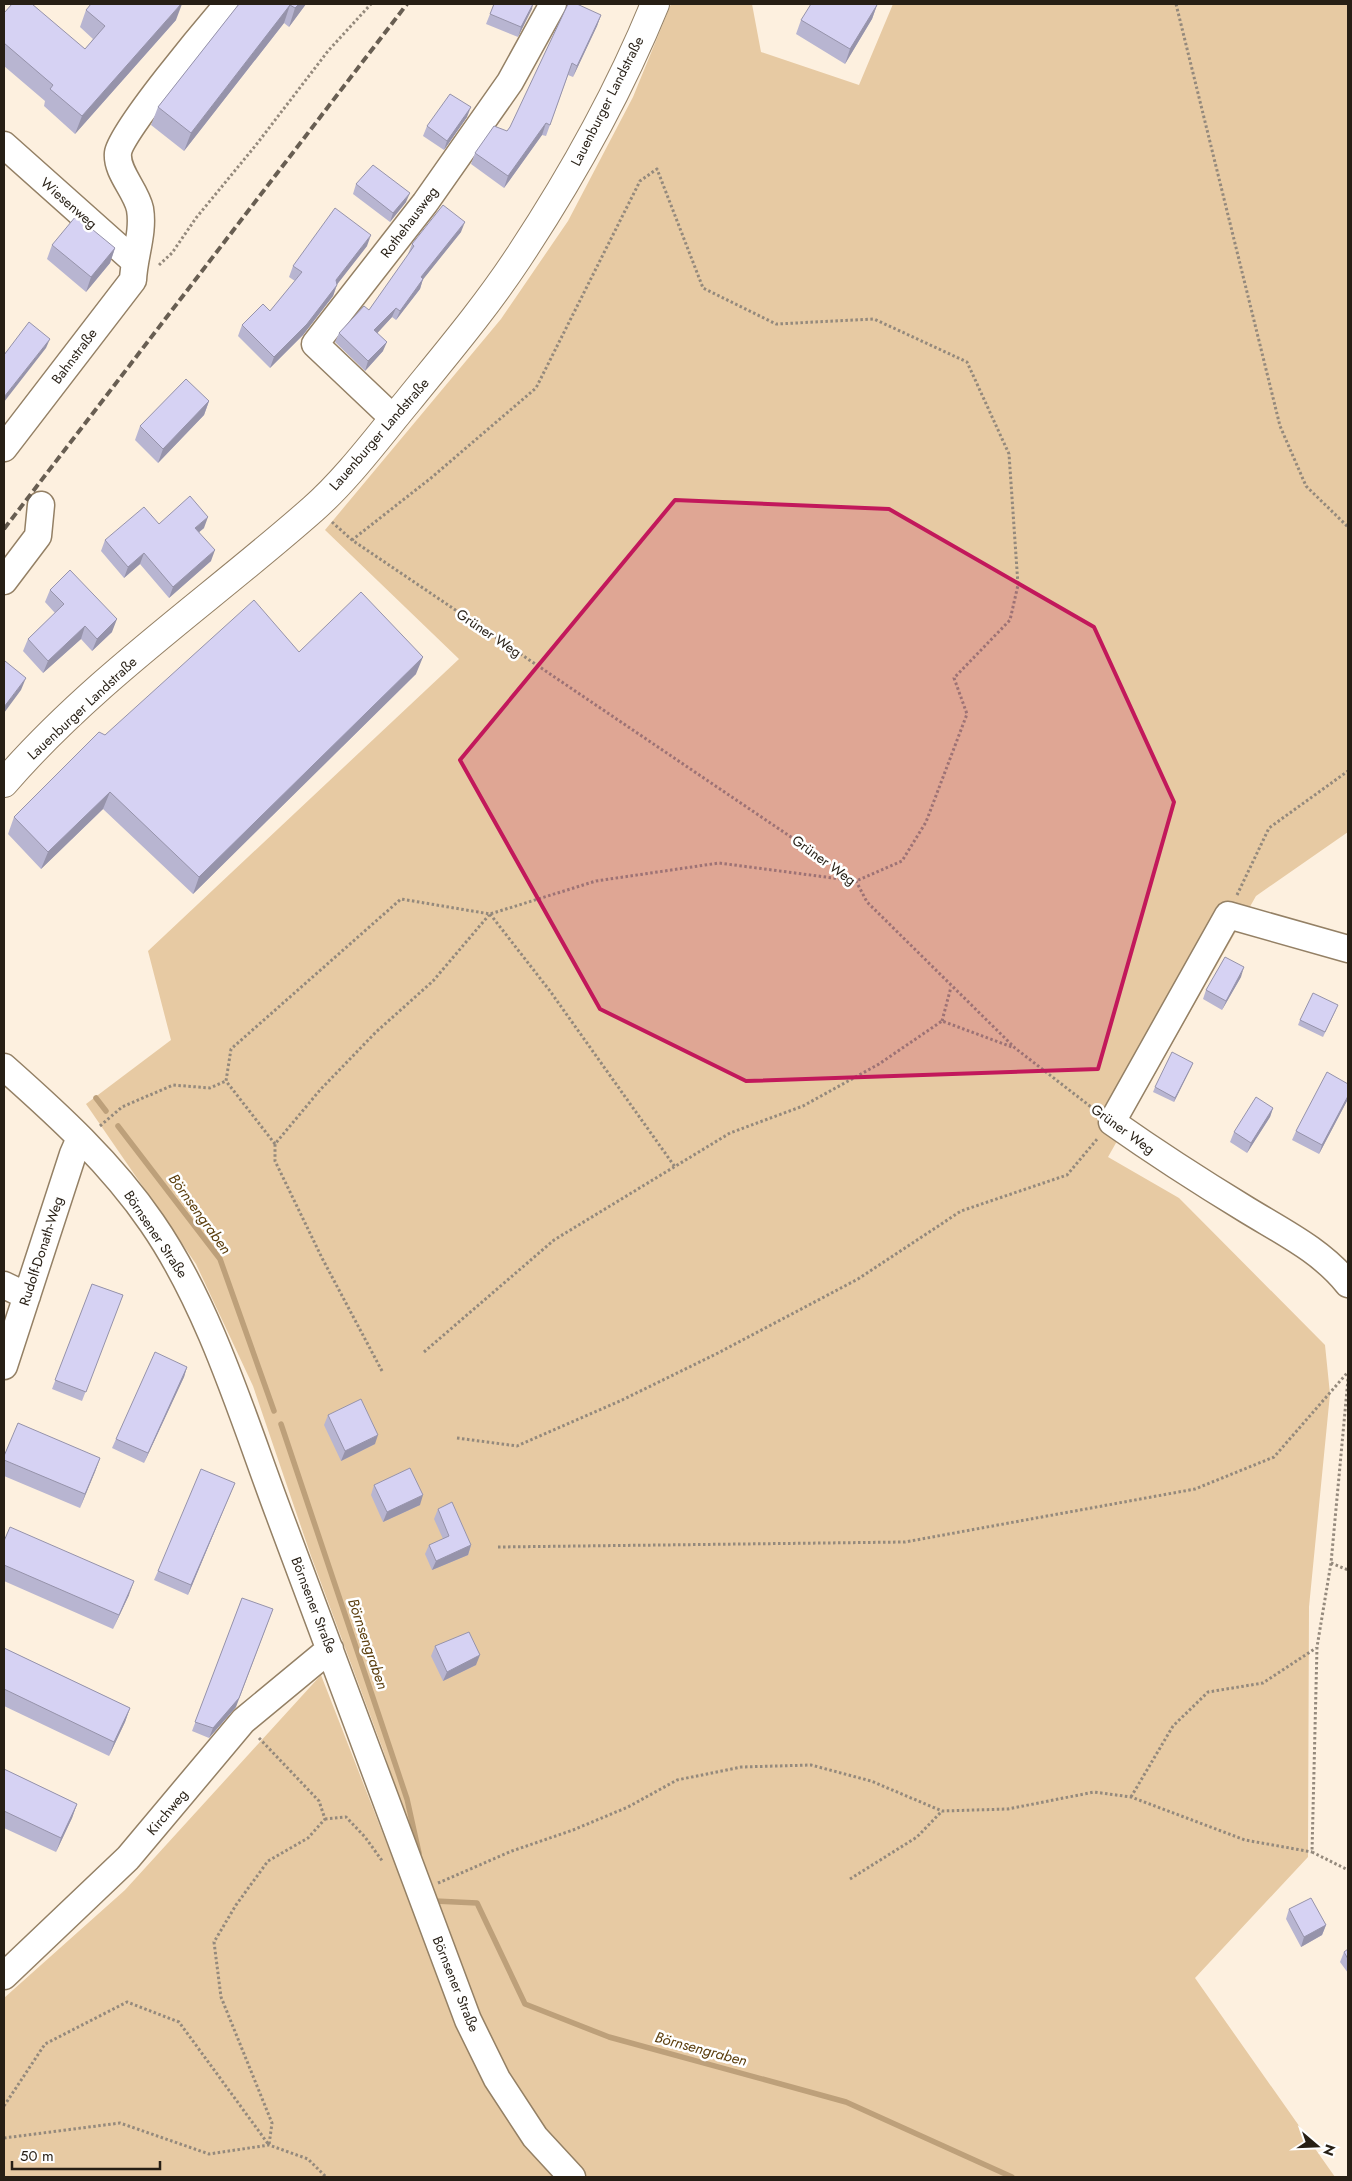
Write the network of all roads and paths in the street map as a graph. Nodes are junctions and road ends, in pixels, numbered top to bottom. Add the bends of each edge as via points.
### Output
1 (228, 4) edge
2 (371, 4) edge
3 (553, 4) edge
4 (655, 4) edge
5 (1176, 4) edge
6 (4, 145) edge
7 (134, 260) junction
8 (393, 418) junction
9 (4, 448) edge
10 (41, 505) dead end
11 (315, 507) junction
12 (1348, 527) edge
13 (352, 540) junction
14 (4, 581) edge
15 (1348, 771) edge
16 (4, 783) edge
17 (856, 881) junction
18 (490, 914) junction
19 (1228, 915) junction
20 (1348, 949) edge
21 (951, 987) junction
22 (942, 1021) junction
23 (1014, 1048) junction
24 (4, 1066) edge
25 (226, 1081) junction
26 (1112, 1122) junction
27 (91, 1132) junction
28 (275, 1144) junction
29 (675, 1167) junction
30 (1348, 1284) edge
31 (15, 1291) edge
32 (6, 1351) edge
33 (424, 1352) dead end
34 (382, 1371) dead end
35 (1348, 1372) edge
36 (1348, 1379) edge
37 (457, 1438) dead end
38 (498, 1547) dead end
39 (1330, 1563) junction
40 (1348, 1570) edge
41 (330, 1648) junction
42 (1317, 1648) junction
43 (243, 1721) junction
44 (1131, 1797) junction
45 (942, 1811) junction
46 (325, 1819) junction
47 (1312, 1852) junction
48 (1348, 1870) edge
49 (850, 1879) dead end
50 (416, 1881) junction
51 (4, 1976) edge
52 (4, 2106) edge
53 (4, 2138) edge
54 (269, 2145) junction
55 (326, 2177) edge
56 (572, 2177) edge

1 - 7 street, Bahnstraße via 135,121 118,152 120,168 140,209 141,237
2 - 7 path via 328,51 172,253 158,265
3 - 8 street, Rothehausweg via 505,90 425,203 315,344
4 - 8 main road, Lauenburger Landstraße via 583,151 518,259
5 - 12 path via 1280,426 1306,486
6 - 7 street, Wiesenweg
7 - 9 street, Bahnstraße via 132,280
8 - 11 main road, Lauenburger Landstraße
10 - 14 street via 38,536
11 - 13 path, Grüner Weg
11 - 16 main road, Lauenburger Landstraße via 63,722
13 - 17 path, Grüner Weg
13 - 17 path via 432,478 536,388 640,181 657,169 703,288 776,324 874,319 967,362 1009,454 1018,585 1010,620 954,678 967,714 926,822 902,861
15 - 19 path via 1269,828
17 - 18 path via 719,863 596,881
17 - 21 path, Grüner Weg via 866,902
18 - 25 path via 401,899 231,1049
18 - 28 path via 432,981 376,1032 320,1090
18 - 29 path via 550,991
19 - 20 street
19 - 26 street
21 - 22 path
21 - 23 path, Grüner Weg
22 - 23 path
22 - 29 path via 879,1064 803,1106 730,1133
23 - 26 path, Grüner Weg
24 - 27 street, Börnsener Straße
25 - 27 path via 210,1088 173,1085 122,1107
25 - 28 path
26 - 30 street, Grüner Weg via 1156,1153 1292,1236 1325,1260
26 - 37 path via 1067,1175 961,1211 858,1279 710,1358 517,1446
27 - 31 street, Rudolf-Donath-Weg via 73,1154
27 - 41 street, Börnsener Straße via 186,1277 224,1367
28 - 34 path via 275,1161
29 - 33 path via 554,1240
31 - 32 street, Rudolf-Donath-Weg
35 - 38 path via 1274,1457 1195,1489 905,1542
36 - 39 path
39 - 40 path
39 - 42 path
41 - 43 street, Kirchweg
41 - 50 street, Börnsener Straße
42 - 44 path via 1263,1683 1208,1692 1173,1726
42 - 47 path
43 - 46 path via 319,1801
43 - 51 street, Kirchweg via 128,1858
44 - 45 path via 1094,1792 1008,1809
44 - 47 path via 1245,1840
45 - 49 path via 917,1838
45 - 50 path via 871,1781 811,1765 740,1767 677,1780 628,1807 573,1830
46 - 50 path via 346,1817 386,1866
46 - 54 path via 308,1838 268,1861 214,1942 220,1997 272,2123
47 - 48 path
50 - 56 street, Börnsener Straße via 468,2020 497,2079 535,2137
52 - 54 path via 45,2044 127,2002 179,2022
53 - 54 path via 120,2123 208,2154
54 - 55 path via 308,2159

